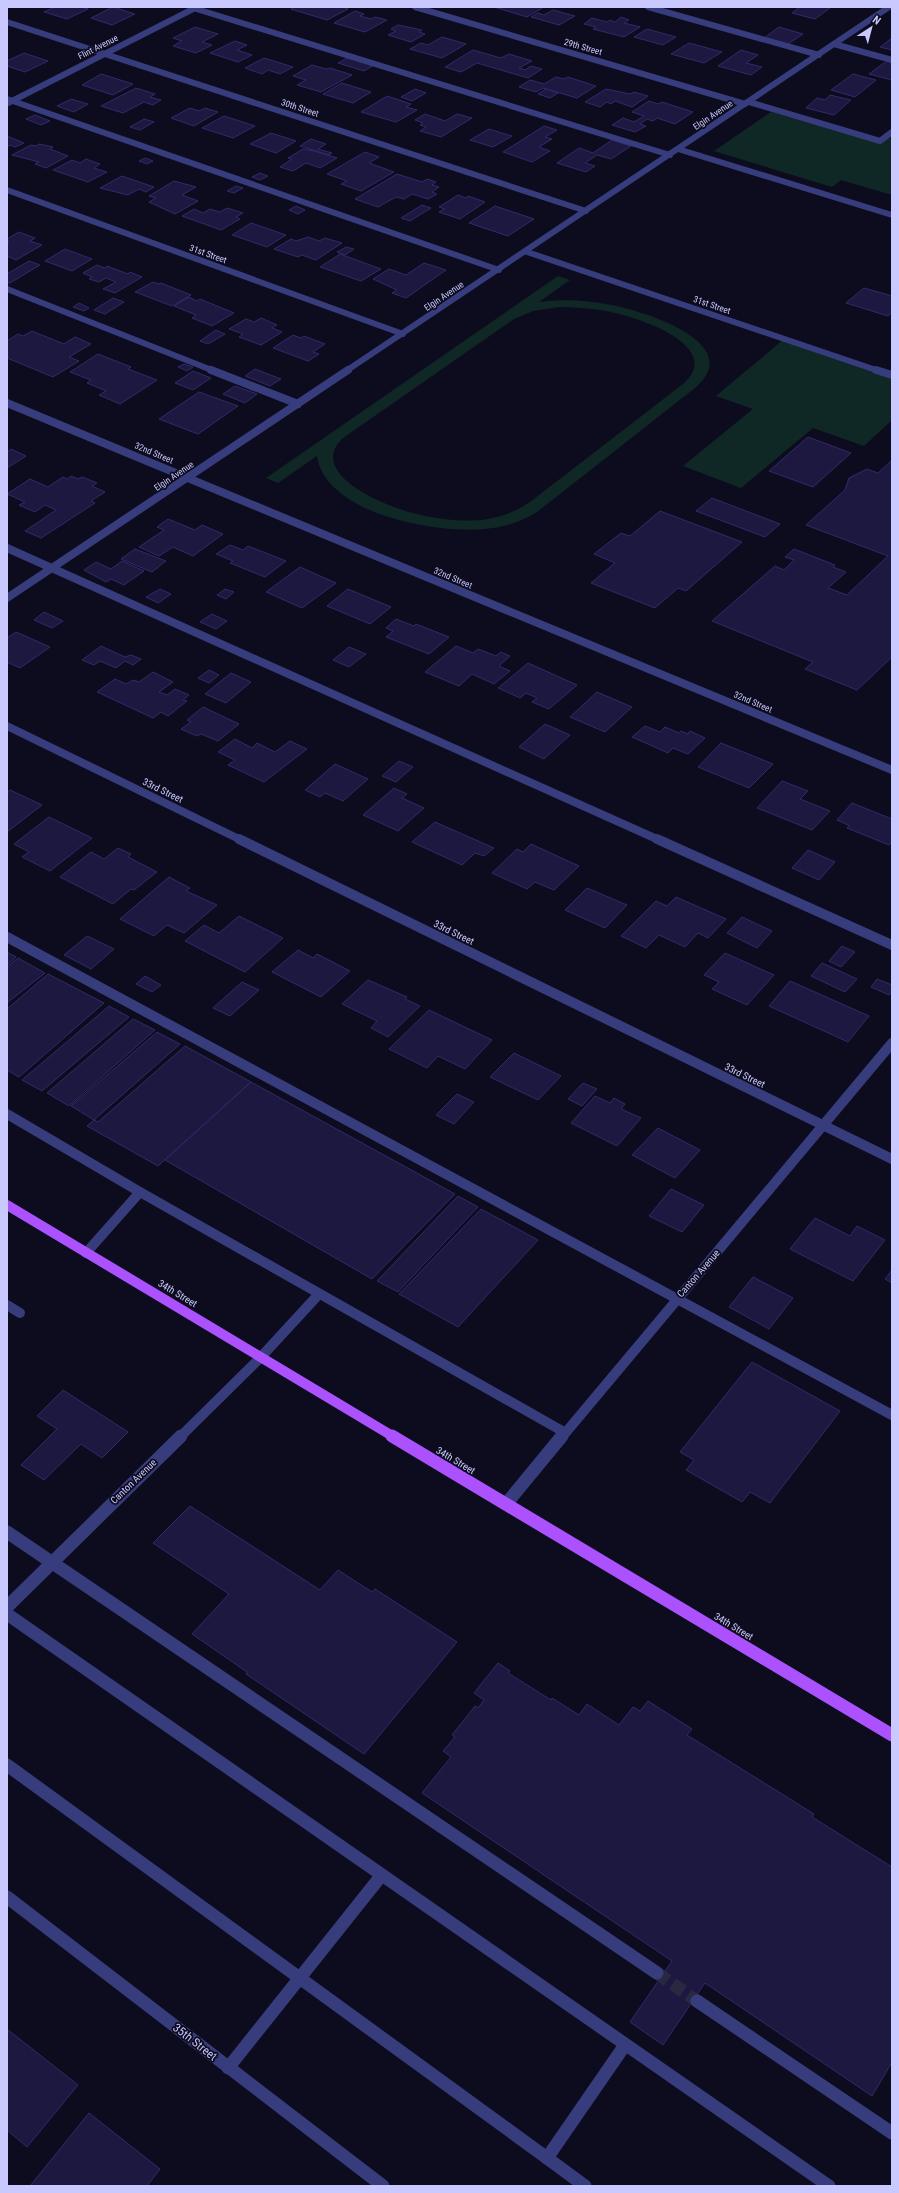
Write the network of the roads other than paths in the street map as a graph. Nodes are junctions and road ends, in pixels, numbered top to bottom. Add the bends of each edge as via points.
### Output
1 (194, 7) edge
2 (415, 7) edge
3 (648, 7) edge
4 (887, 8) edge
5 (7, 22) edge
6 (834, 44) junction
7 (104, 54) junction
8 (818, 55) junction
9 (892, 60) edge
10 (8, 101) edge
11 (747, 103) junction
12 (892, 132) edge
13 (678, 149) junction
14 (670, 155) junction
15 (7, 190) edge
16 (586, 211) junction
17 (892, 215) edge
18 (526, 252) junction
19 (499, 270) junction
20 (7, 289) edge
21 (403, 334) junction
22 (892, 375) edge
23 (7, 403) edge
24 (298, 404) junction
25 (186, 478) junction
26 (7, 548) edge
27 (52, 568) junction
28 (7, 598) edge
29 (7, 726) edge
30 (892, 770) edge
31 (7, 937) edge
32 (892, 945) edge
33 (892, 1044) edge
34 (7, 1114) edge
35 (824, 1126) junction
36 (892, 1159) edge
37 (140, 1192) junction
38 (7, 1205) edge
39 (86, 1253) junction
40 (319, 1294) junction
41 (676, 1298) junction
42 (7, 1305) edge
43 (20, 1313) dead end
44 (261, 1357) junction
45 (892, 1414) edge
46 (564, 1432) junction
47 (506, 1504) junction
48 (7, 1532) edge
49 (51, 1562) junction
50 (7, 1607) edge
51 (7, 1614) edge
52 (892, 1735) edge
53 (7, 1765) edge
54 (381, 1876) junction
55 (7, 1898) edge
56 (657, 1973) tunnel mouth
57 (300, 1978) junction
58 (697, 2001) tunnel mouth
59 (625, 2045) junction
60 (228, 2068) junction
61 (892, 2133) edge
62 (547, 2158) junction
63 (383, 2186) edge
64 (585, 2186) edge
65 (829, 2186) edge

1 - 7 street, Flint Avenue
1 - 14 street
2 - 11 street, 29th Street
3 - 8 street
4 - 6 street, Elgin Avenue
5 - 7 street, 30th Street
6 - 8 street, Elgin Avenue
6 - 9 street
7 - 10 street, Flint Avenue
7 - 16 street, 30th Street
8 - 11 street, Elgin Avenue
10 - 19 street
11 - 12 street, 29th Street via 880,141
11 - 13 street, Elgin Avenue
13 - 14 street, Elgin Avenue
13 - 17 street
14 - 16 street, Elgin Avenue
15 - 21 street, 31st Street
16 - 18 street, Elgin Avenue
18 - 19 street, Elgin Avenue
18 - 22 street, 31st Street
19 - 21 street, Elgin Avenue
20 - 24 street
21 - 24 street, Elgin Avenue
23 - 25 street, 32nd Street
24 - 25 street, Elgin Avenue
25 - 27 street, Elgin Avenue
25 - 30 street, 32nd Street
26 - 27 street
27 - 28 street, Elgin Avenue
27 - 32 street
29 - 35 street, 33rd Street
31 - 41 street
33 - 35 street, Canton Avenue
34 - 37 street
35 - 36 street, 33rd Street
35 - 41 street, Canton Avenue
37 - 39 street
37 - 40 street
38 - 39 main road, 34th Street
39 - 44 main road, 34th Street
40 - 44 street, Canton Avenue
40 - 46 street
41 - 45 street
41 - 46 street, Canton Avenue
42 - 43 street
44 - 47 main road, 34th Street
44 - 49 street, Canton Avenue
46 - 47 street, Canton Avenue
47 - 52 main road, 34th Street
48 - 49 street
49 - 50 street, Canton Avenue
49 - 56 street
51 - 54 street
53 - 57 street
54 - 57 street
54 - 59 street
55 - 60 street, 35th Street
57 - 60 street
57 - 62 street
58 - 61 street
59 - 62 street
59 - 65 street
60 - 63 street, 35th Street
62 - 64 street

